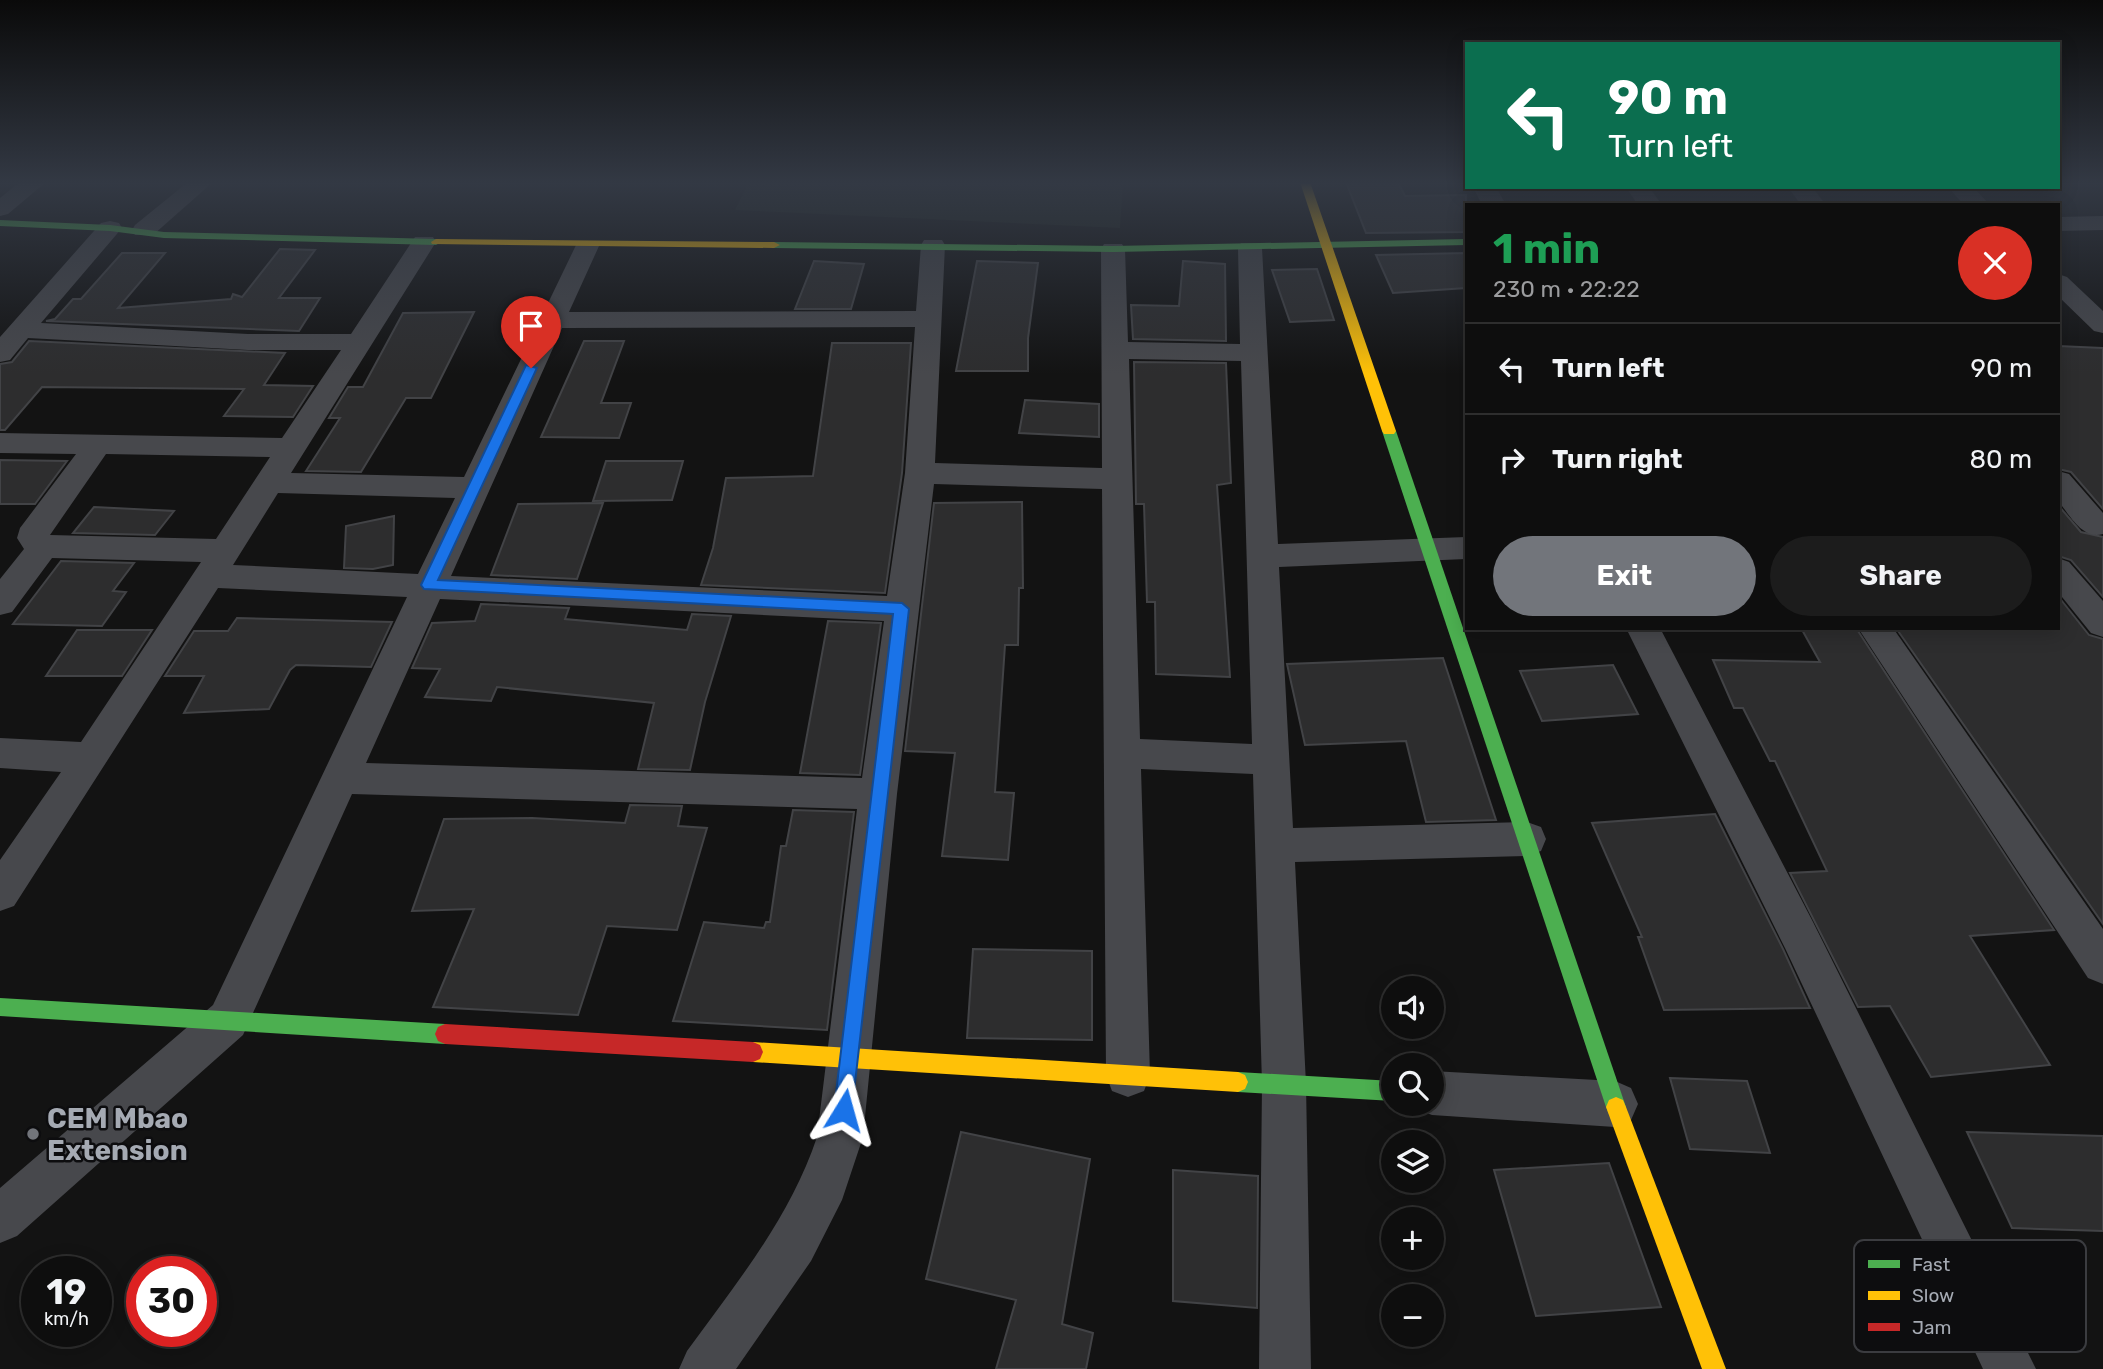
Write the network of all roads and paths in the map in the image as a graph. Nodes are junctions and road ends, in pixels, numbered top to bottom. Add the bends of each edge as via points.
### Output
1 (933, 245) edge
2 (95, 246) edge
3 (421, 246) edge
4 (582, 246) edge
5 (587, 246) junction
6 (626, 246) edge
7 (973, 246) edge
8 (1325, 246) junction
9 (1329, 246) edge
10 (1250, 248) junction
11 (1113, 249) junction
12 (2060, 284) edge
13 (927, 319) junction
14 (553, 320) junction
15 (2103, 325) edge
16 (22, 330) junction
17 (359, 342) junction
18 (1114, 349) junction
19 (0, 354) edge
20 (1254, 354) junction
21 (0, 443) edge
22 (98, 445) junction
23 (291, 448) junction
24 (920, 473) junction
25 (1117, 479) junction
26 (2060, 483) edge
27 (269, 484) junction
28 (474, 488) junction
29 (2100, 524) edge
30 (2060, 526) edge
31 (43, 547) junction
32 (1465, 548) edge
33 (1427, 550) junction
34 (1262, 556) junction
35 (215, 564) junction
36 (2060, 571) edge
37 (429, 585) junction
38 (0, 603) edge
39 (902, 609) junction
40 (2103, 624) edge
41 (1644, 630) edge
42 (1876, 630) edge
43 (0, 753) edge
44 (1122, 753) junction
45 (90, 758) junction
46 (1271, 760) junction
47 (339, 778) junction
48 (878, 793) junction
49 (1527, 839) junction
50 (1274, 846) junction
51 (0, 893) edge
52 (2103, 964) edge
53 (0, 1007) edge
54 (228, 1020) junction
55 (851, 1058) junction
56 (1128, 1075) junction
57 (1284, 1084) junction
58 (1381, 1090) edge
59 (1444, 1094) edge
60 (1615, 1104) junction
61 (0, 1219) edge
62 (1947, 1240) edge
63 (2002, 1352) edge
64 (705, 1369) edge
65 (1286, 1369) edge
66 (1714, 1369) edge
67 (2010, 1369) edge

1 - 13 street
2 - 16 street
3 - 17 street
4 - 5 street
5 - 6 street
5 - 14 street
7 - 11 street
8 - 9 street
8 - 10 street
8 - 33 street
10 - 11 street
10 - 20 street
11 - 18 street
12 - 15 street
13 - 14 street
13 - 24 street
14 - 28 street
16 - 17 street via 248,342
16 - 19 street
17 - 23 street
18 - 20 street
18 - 25 street
20 - 34 street
21 - 22 street
22 - 23 street
22 - 31 street via 36,528 33,538
23 - 27 street
24 - 25 street
24 - 39 street
25 - 44 street
26 - 29 street
27 - 28 street
27 - 35 street
28 - 37 street
29 - 30 street
31 - 35 street
31 - 38 street
32 - 33 street
33 - 34 street
33 - 49 street
34 - 46 street
35 - 37 street
35 - 45 street
36 - 40 street
37 - 39 street
37 - 47 street
39 - 48 street
41 - 62 street
42 - 52 street
43 - 45 street
44 - 46 street
44 - 56 street
45 - 51 street
46 - 50 street
47 - 48 street
47 - 54 street
48 - 55 street
49 - 50 street
49 - 60 street
50 - 57 street
53 - 54 street
54 - 55 street
54 - 61 street
55 - 56 street
55 - 64 street via 840,1137 825,1183 794,1244
56 - 57 street
57 - 58 street
57 - 65 street
59 - 60 street
60 - 66 street
63 - 67 street

